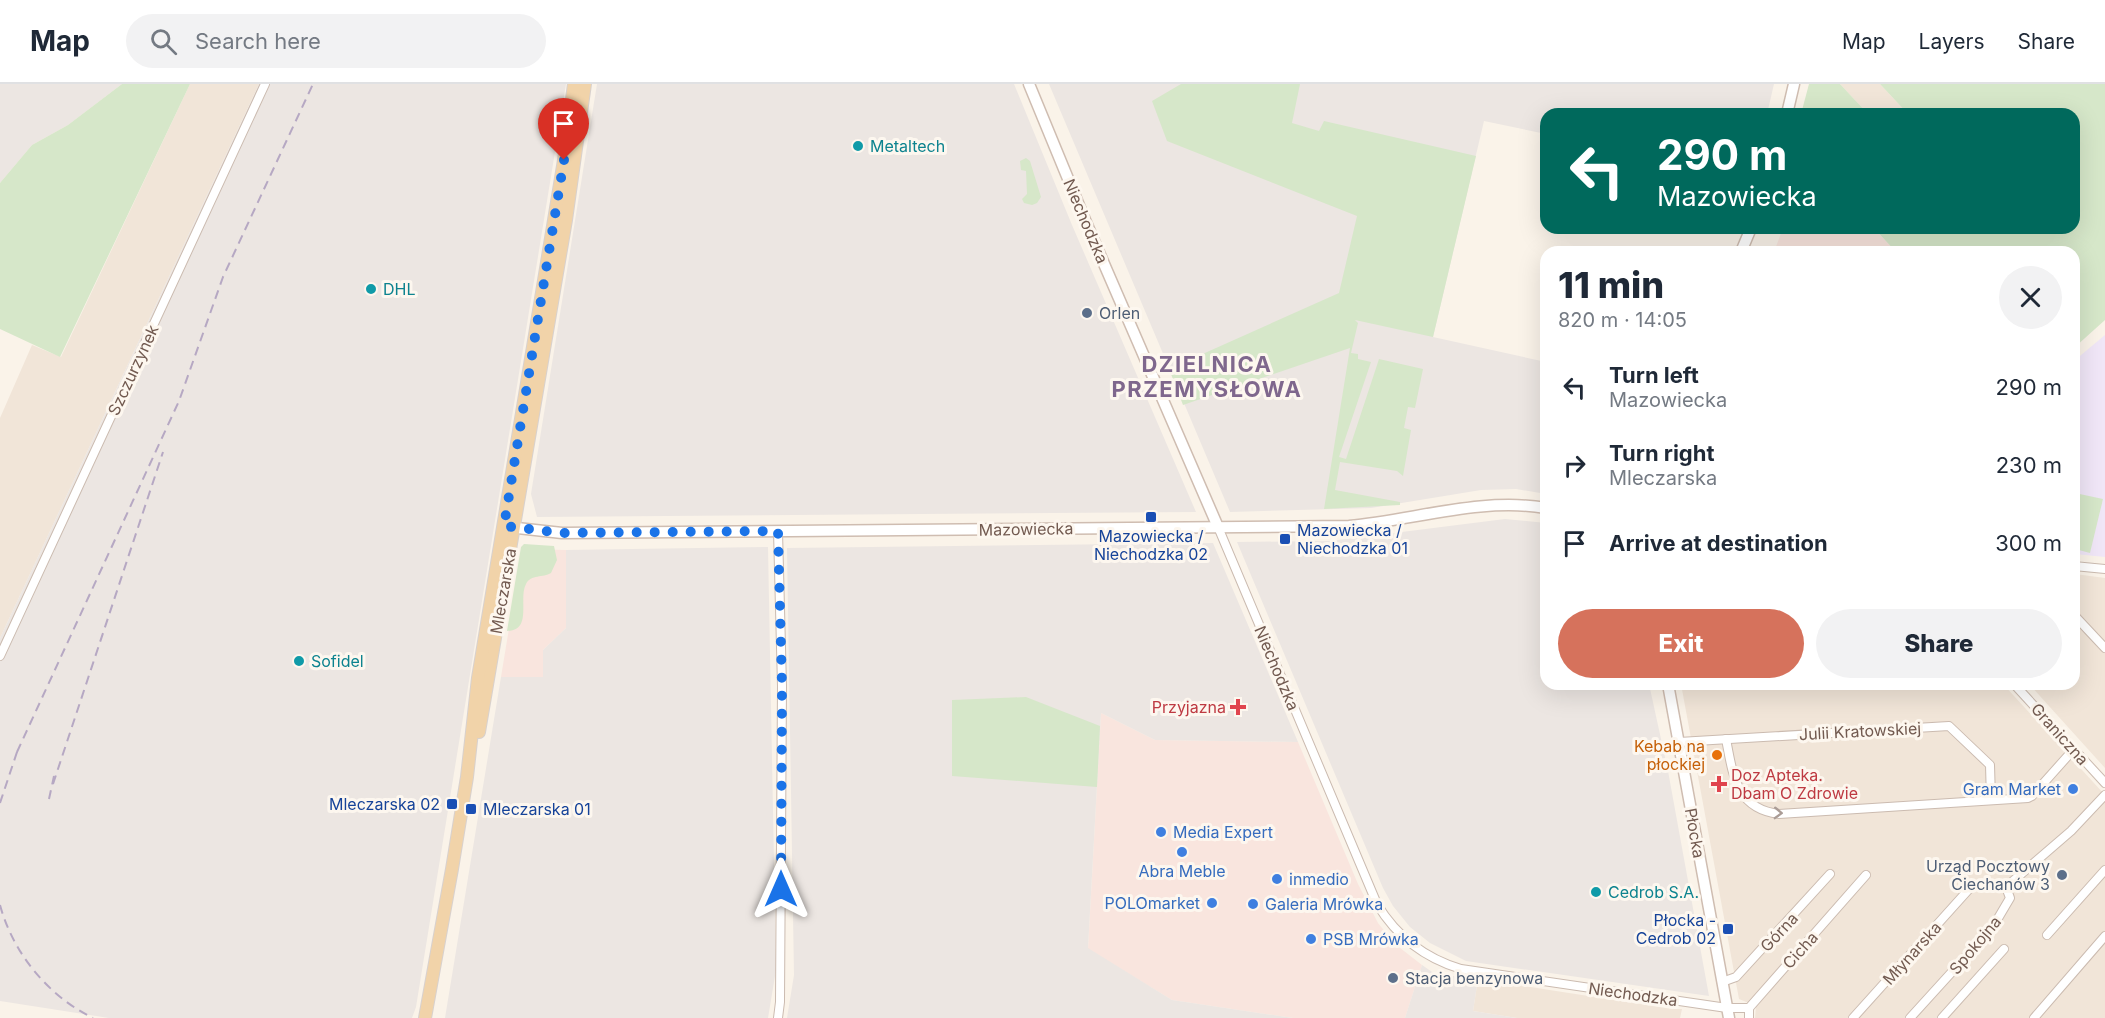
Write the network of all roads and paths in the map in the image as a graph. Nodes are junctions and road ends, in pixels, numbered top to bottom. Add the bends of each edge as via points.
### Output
1 (265, 84) edge
2 (574, 84) edge
3 (585, 84) edge
4 (1029, 84) edge
5 (1794, 84) edge
6 (1788, 108) edge
7 (1540, 507) edge
8 (509, 527) junction
9 (1218, 527) junction
10 (778, 531) junction
11 (2080, 567) edge
12 (2105, 569) edge
13 (2080, 621) edge
14 (2105, 648) edge
15 (0, 656) edge
16 (1669, 690) edge
17 (2020, 690) edge
18 (1726, 739) junction
19 (1679, 742) junction
20 (2074, 749) junction
21 (2105, 783) edge
22 (2105, 795) edge
23 (1991, 800) junction
24 (2105, 870) edge
25 (1830, 874) dead end
26 (1866, 875) dead end
27 (1970, 888) dead end
28 (2047, 935) dead end
29 (2105, 936) edge
30 (2004, 949) dead end
31 (1722, 982) junction
32 (1749, 1008) junction
33 (1728, 1013) edge
34 (424, 1018) edge
35 (778, 1018) edge
36 (1749, 1018) edge
37 (1853, 1018) edge
38 (1910, 1018) edge
39 (1942, 1018) edge
40 (2034, 1018) edge

1 - 15 street, Szczurzynek
2 - 8 main road, Mleczarska
3 - 8 main road, Mleczarska via 567,210
4 - 9 street, Niechodzka
5 - 6 street
7 - 9 street, Mazowiecka via 1517,504 1473,507 1349,526
8 - 10 street, Mazowiecka via 562,533
8 - 34 main road, Mleczarska via 478,678 467,777
9 - 10 street, Mazowiecka
9 - 33 street, Niechodzka via 1377,903 1407,942 1433,960 1461,969
10 - 35 street via 782,686
11 - 12 street
13 - 14 street
16 - 19 street, Płocka
17 - 20 street, Graniczna
18 - 19 street, Julii Kratowskiej
18 -> 23 street via 1734,782 1765,813
18 - 23 street, Julii Kratowskiej via 1949,726 1990,765
19 - 31 street, Płocka
20 - 21 street, Graniczna
20 - 23 street via 2032,796
22 - 38 street, Spokojna via 2071,831 2006,887 2010,898 1997,920
24 - 28 street
25 - 31 street, Górna via 1736,976
26 - 32 street, Cicha
27 - 37 street, Młynarska
29 - 40 street
30 - 39 street
31 - 33 street, Płocka
32 - 33 street
32 - 36 street

